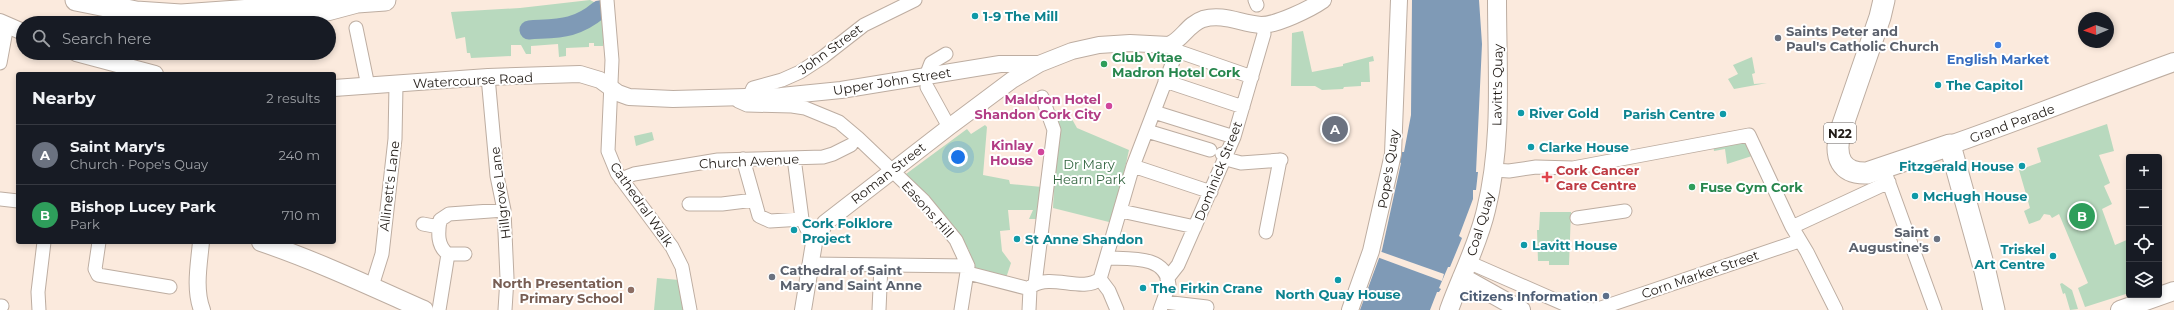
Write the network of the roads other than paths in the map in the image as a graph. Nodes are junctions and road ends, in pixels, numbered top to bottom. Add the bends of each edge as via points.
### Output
1 (76, 0) edge
2 (315, 0) edge
3 (385, 0) edge
4 (607, 0) edge
5 (915, 0) edge
6 (1323, 0) edge
7 (1399, 0) edge
8 (1497, 0) edge
9 (1884, 0) edge
10 (348, 2) edge
11 (294, 7) junction
12 (4, 24) edge
13 (1263, 25) junction
14 (356, 28) dead end
15 (16, 29) edge
16 (1175, 47) junction
17 (946, 54) dead end
18 (102, 60) edge
19 (2174, 62) edge
20 (0, 63) edge
21 (1039, 64) junction
22 (147, 72) edge
23 (488, 77) junction
24 (1252, 77) junction
25 (926, 81) junction
26 (1165, 81) junction
27 (396, 85) junction
28 (368, 86) junction
29 (610, 86) junction
30 (336, 88) edge
31 (749, 97) junction
32 (1042, 97) dead end
33 (733, 98) junction
34 (1243, 107) junction
35 (1154, 112) junction
36 (949, 126) junction
37 (1147, 131) junction
38 (1234, 137) junction
39 (851, 145) dead end
40 (1950, 145) junction
41 (1219, 153) junction
42 (794, 158) junction
43 (743, 159) junction
44 (1133, 166) junction
45 (891, 170) junction
46 (1494, 170) junction
47 (1886, 175) junction
48 (621, 179) junction
49 (1211, 192) junction
50 (0, 199) edge
51 (754, 200) junction
52 (16, 201) edge
53 (689, 204) dead end
54 (504, 210) junction
55 (1121, 211) junction
56 (1625, 211) dead end
57 (1577, 218) dead end
58 (802, 219) junction
59 (423, 224) dead end
60 (1792, 226) junction
61 (439, 227) junction
62 (1195, 227) junction
63 (1266, 232) dead end
64 (816, 237) junction
65 (1799, 241) junction
66 (44, 244) edge
67 (99, 244) edge
68 (201, 244) edge
69 (274, 244) edge
70 (287, 246) edge
71 (448, 254) junction
72 (465, 254) dead end
73 (1108, 258) junction
74 (811, 264) junction
75 (881, 265) junction
76 (968, 269) junction
77 (1465, 270) junction
78 (1168, 279) junction
79 (1096, 281) junction
80 (372, 286) junction
81 (1033, 286) junction
82 (170, 287) dead end
83 (2174, 291) edge
84 (1162, 306) edge
85 (1207, 307) dead end
86 (1515, 308) edge
87 (39, 310) edge
88 (202, 310) edge
89 (424, 310) edge
90 (439, 310) edge
91 (505, 310) edge
92 (690, 310) edge
93 (803, 310) edge
94 (879, 310) edge
95 (961, 310) edge
96 (1029, 310) edge
97 (1118, 310) edge
98 (1350, 310) edge
99 (1449, 310) edge
100 (1836, 310) edge
101 (1935, 310) edge
102 (1994, 310) edge
103 (2120, 310) edge

1 - 11 highway via 160,14
2 - 11 highway
3 - 10 highway
4 - 29 street, Cathedral Walk via 612,60
5 - 31 street, John Street via 864,25 800,72 753,88
6 - 13 street via 1289,17
7 - 98 street, Pope's Quay via 1396,132 1393,154 1371,251
8 - 46 main road, Lavitt's Quay via 1498,96
9 - 47 highway, Grand Parade / N22 via 1838,143 1839,158 1848,171
10 - 11 highway via 327,10
12 - 15 street
12 - 20 street
13 - 16 street via 1224,17 1204,19 1190,26
13 - 24 street, Dominick Street via 1264,34
14 - 28 street
16 - 21 street, Upper John Street via 1130,43 1099,46 1072,51
16 - 24 street
16 - 26 street
17 - 25 street via 931,63
18 - 22 street
19 - 40 main road, Grand Parade
21 - 25 street, Upper John Street via 1017,63
21 - 36 street, Roman Street via 1012,80
23 - 27 street, Watercourse Road
23 - 29 street, Watercourse Road via 580,74
23 - 54 street, Hillgrove Lane via 497,176
24 - 34 street, Dominick Street
25 - 31 street, Upper John Street via 797,95
25 - 36 street
26 - 34 street
26 - 35 street
27 - 28 street, Watercourse Road
27 - 80 street, Allinett's Lane via 395,139 382,254
28 - 30 street, Watercourse Road
29 - 33 street, Upper John Street via 618,93 629,97
29 - 48 street, Cathedral Walk via 607,145
31 - 33 street, Upper John Street
32 - 81 street via 1054,130
33 - 45 street, Easons Hill via 747,105 799,106 831,118 848,130
34 - 38 street, Dominick Street
35 - 37 street
35 - 38 street
36 - 45 street, Roman Street
37 - 41 street
37 - 44 street
38 - 41 street, Dominick Street
39 - 42 street, Church Avenue via 828,156
40 - 47 highway, Grand Parade / N22
40 - 102 highway
41 - 49 street, Dominick Street
41 - 63 street via 1241,163 1280,160
42 - 43 street, Church Avenue
42 - 58 street
43 - 48 street, Church Avenue via 696,163 634,174
43 - 51 street
44 - 49 street
44 - 55 street
45 - 64 street, Roman Street via 825,223
45 - 76 street, Easons Hill via 942,221 956,240
46 - 60 street via 1509,171 1536,167 1579,168 1749,135
46 - 77 main road, Coal Quay via 1486,210
47 - 60 street
47 - 101 street
48 - 92 street, Cathedral Walk via 672,247 682,268
49 - 62 street, Dominick Street
50 - 52 street
51 - 53 street via 722,204
51 - 58 street via 759,216 763,219
54 - 61 street via 449,214 440,220
54 - 91 street, Hillgrove Lane via 507,278
55 - 62 street
55 - 73 street
56 - 57 street
58 - 64 street via 807,229
59 - 61 street
60 - 65 street
61 - 71 street via 441,247
62 - 78 street, Dominick Street via 1178,265
64 - 74 street, Roman Street
65 - 77 street, Corn Market Street via 1595,310 1571,307
65 - 100 street
66 - 87 street via 38,292
67 - 82 street via 95,269 98,275
68 - 88 street via 198,289
69 - 70 main road
70 - 80 main road
71 - 72 street
71 - 90 street
73 - 78 street via 1151,262 1162,268
73 - 79 street
74 - 75 street
74 - 93 street, Roman Street
75 - 76 street
75 - 94 street
76 - 81 street
76 - 95 street
77 - 86 main road
77 - 99 main road, Coal Quay
78 - 84 street, Dominick Street via 1169,285
79 - 81 street
79 - 97 street via 1109,291
80 - 89 main road
81 - 96 street
83 - 103 main road
84 - 85 street

